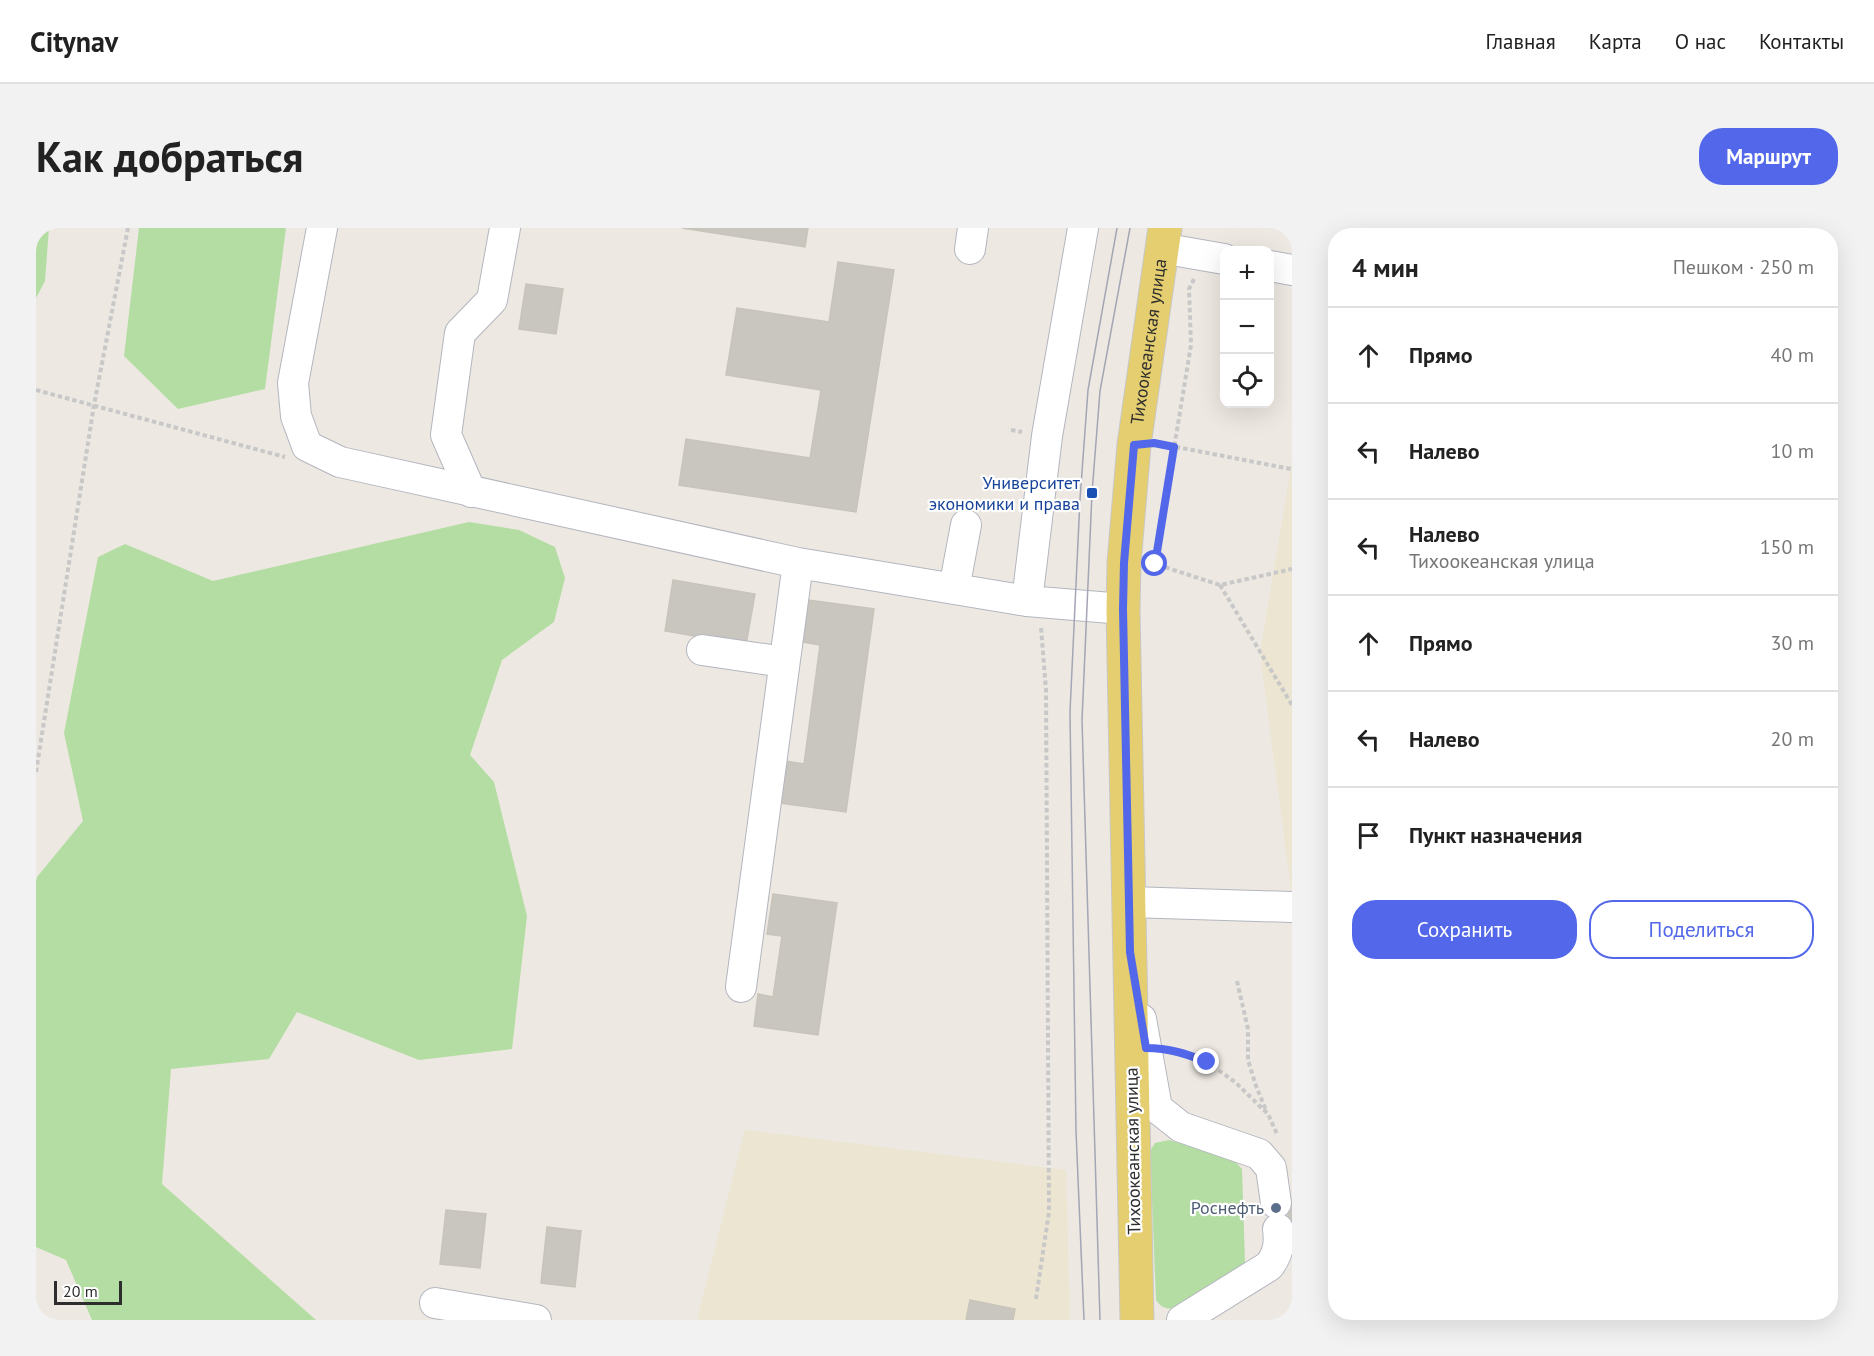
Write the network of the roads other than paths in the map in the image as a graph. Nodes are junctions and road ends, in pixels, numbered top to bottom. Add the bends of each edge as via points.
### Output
1 (321, 228) edge
2 (505, 228) edge
3 (1083, 228) edge
4 (1163, 238) edge
5 (1220, 258) edge
6 (1274, 267) edge
7 (1292, 270) edge
8 (471, 492) junction
9 (966, 525) dead end
10 (798, 563) junction
11 (954, 589) junction
12 (1033, 602) junction
13 (1123, 609) junction
14 (702, 650) dead end
15 (784, 662) junction
16 (1129, 902) junction
17 (1292, 907) edge
18 (1130, 952) junction
19 (741, 987) dead end
20 (435, 1303) dead end
21 (502, 1317) edge
22 (536, 1320) edge
23 (1137, 1320) edge
24 (1182, 1320) edge

1 - 8 street via 293,382 296,416 307,446 340,462
2 - 8 street via 492,300 460,333 446,435
3 - 12 street via 1047,436
4 - 5 street
4 - 13 main road, Тихоокеанская улица via 1134,445
6 - 7 street
8 - 10 street
9 - 11 street
10 - 11 street
10 - 15 street
11 - 12 street
12 - 13 street
13 - 16 main road, Тихоокеанская улица
14 - 15 street
15 - 19 street
16 - 17 street
16 - 18 main road, Тихоокеанская улица
18 - 23 main road, Тихоокеанская улица
18 - 24 street via 1157,1108 1181,1127 1258,1154 1271,1168 1280,1243 1274,1260
20 - 21 street
21 - 22 street

